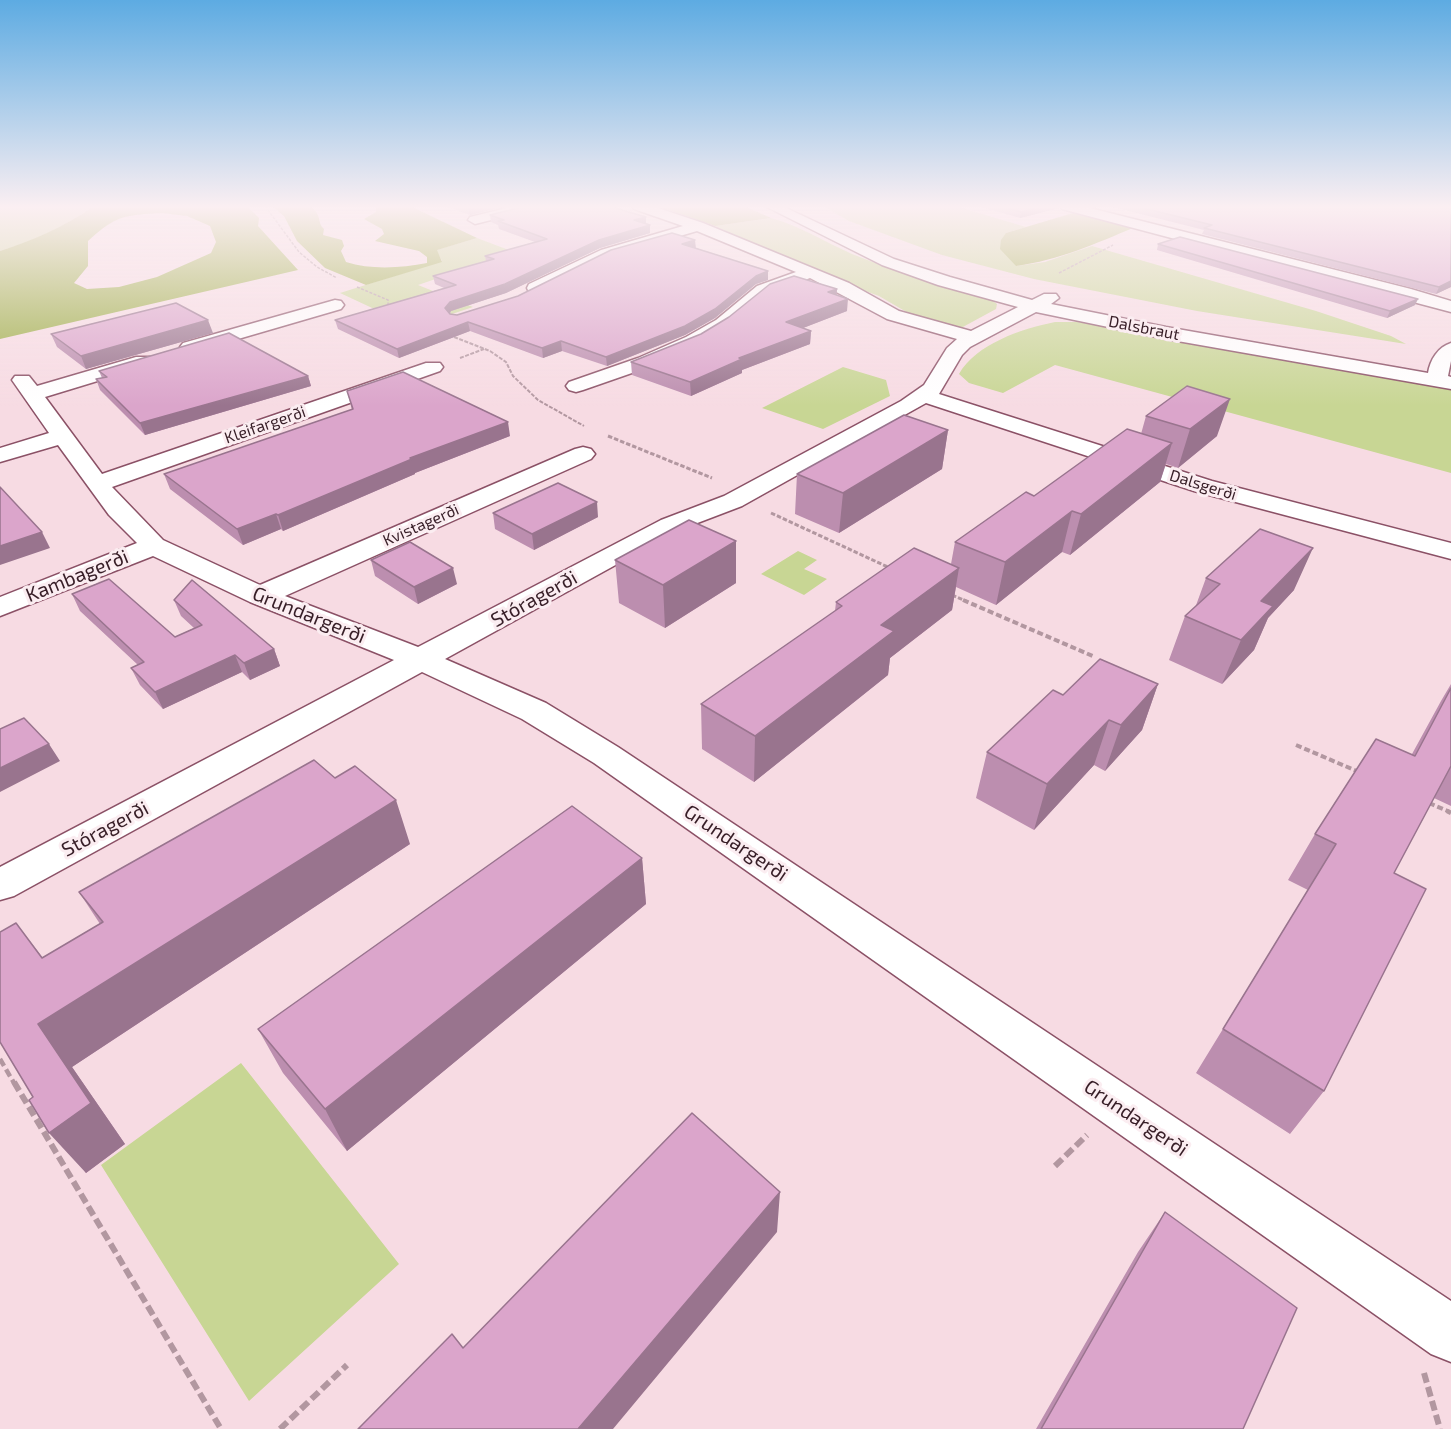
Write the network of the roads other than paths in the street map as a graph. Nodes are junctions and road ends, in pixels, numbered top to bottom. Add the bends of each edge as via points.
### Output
1 (566, 273) edge
2 (812, 273) joint
3 (919, 273) edge
4 (956, 273) edge
5 (1327, 273) edge
6 (521, 295) edge
7 (1042, 302) junction
8 (335, 304) dead end
9 (1451, 307) edge
10 (971, 337) junction
11 (1451, 350) edge
12 (434, 367) dead end
13 (1444, 376) edge
14 (576, 386) dead end
15 (924, 396) junction
16 (64, 436) junction
17 (583, 454) dead end
18 (0, 455) edge
19 (97, 484) junction
20 (154, 546) junction
21 (1451, 551) edge
22 (260, 596) junction
23 (0, 607) edge
24 (422, 660) junction
25 (0, 885) edge
26 (1451, 1334) edge

1 - 6 street
2 - 10 street via 893,315
2 - 14 street via 763,290 722,324 693,341
3 - 7 street, Dalsbraut
4 - 7 street, Dalsbraut
5 - 9 street
7 - 10 street, Stóragerði
7 - 13 street, Dalsbraut via 1166,333
8 - 16 street, Grundargerði via 161,356 27,387
10 - 15 street, Stóragerði via 954,351 938,381
11 - 13 street via 1439,363
12 - 19 street, Kleifargerði
15 - 21 street, Dalsgerði via 1203,486
15 - 24 street, Stóragerði via 748,494 670,525
16 - 18 street
16 - 19 street, Grundargerði
17 - 22 street, Kvistagerði
19 - 20 street, Grundargerði
20 - 22 street, Grundargerði
20 - 23 street, Kambagerði
22 - 24 street, Grundargerði
24 - 25 street, Stóragerði
24 - 26 street, Grundargerði via 534,711 606,755

